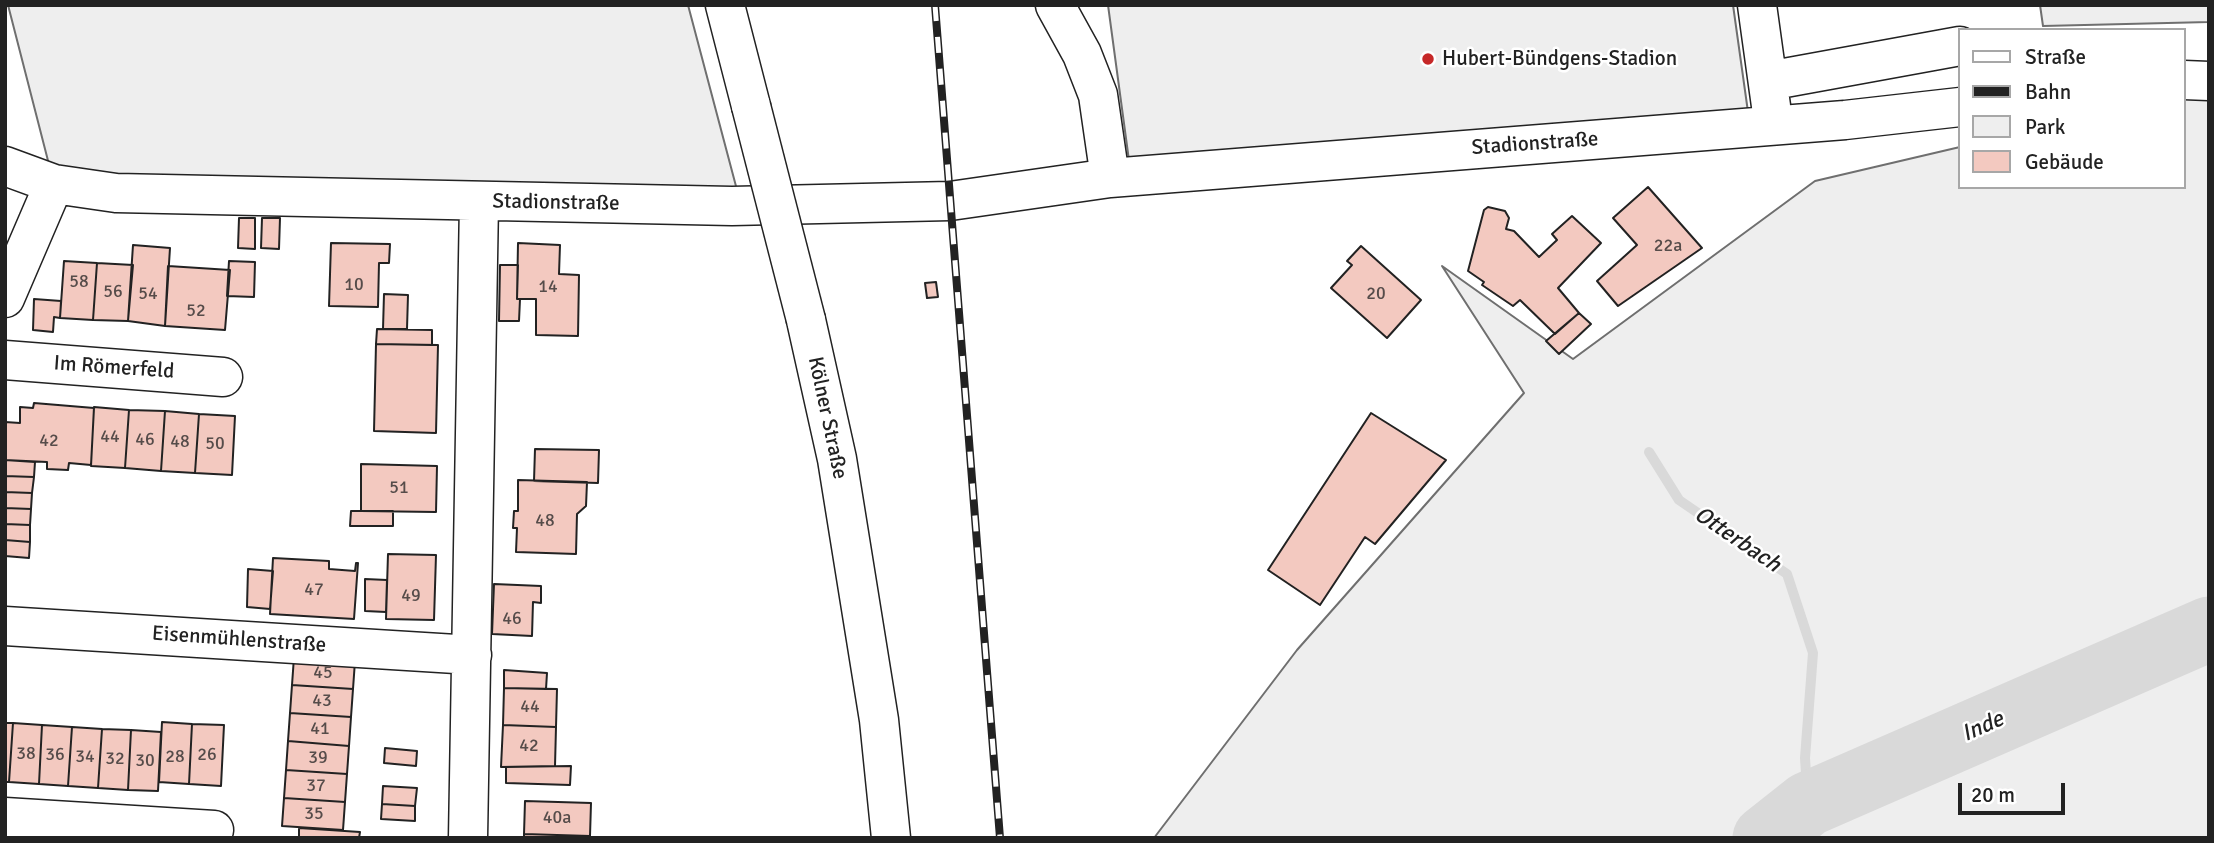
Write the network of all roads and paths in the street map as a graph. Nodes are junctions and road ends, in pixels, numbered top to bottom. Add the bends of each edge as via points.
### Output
1 (725, 5) edge
2 (1055, 5) edge
3 (1757, 5) edge
4 (1958, 46) edge
5 (2186, 80) edge
6 (1768, 81) junction
7 (2209, 81) edge
8 (1958, 107) edge
9 (1773, 126) junction
10 (5, 166) edge
11 (1110, 178) junction
12 (54, 184) junction
13 (478, 202) junction
14 (5, 298) edge
15 (5, 360) edge
16 (223, 377) dead end
17 (5, 626) edge
18 (472, 654) junction
19 (5, 817) edge
20 (214, 830) dead end
21 (468, 838) edge
22 (891, 838) edge

1 - 22 street, Kölner Straße, bridge via 840,472 879,720
2 - 11 street via 1098,95
3 - 6 street
4 - 6 street
5 - 7 street
6 - 9 street
8 - 9 street, Stadionstraße
9 - 11 street, Stadionstraße
10 - 12 street, Stadionstraße
11 - 13 street, Stadionstraße via 950,201 733,206
12 - 13 street, Stadionstraße via 116,193
12 - 14 street
13 - 18 street
15 - 16 street, Im Römerfeld
17 - 18 street, Eisenmühlenstraße
18 - 21 street
19 - 20 street

